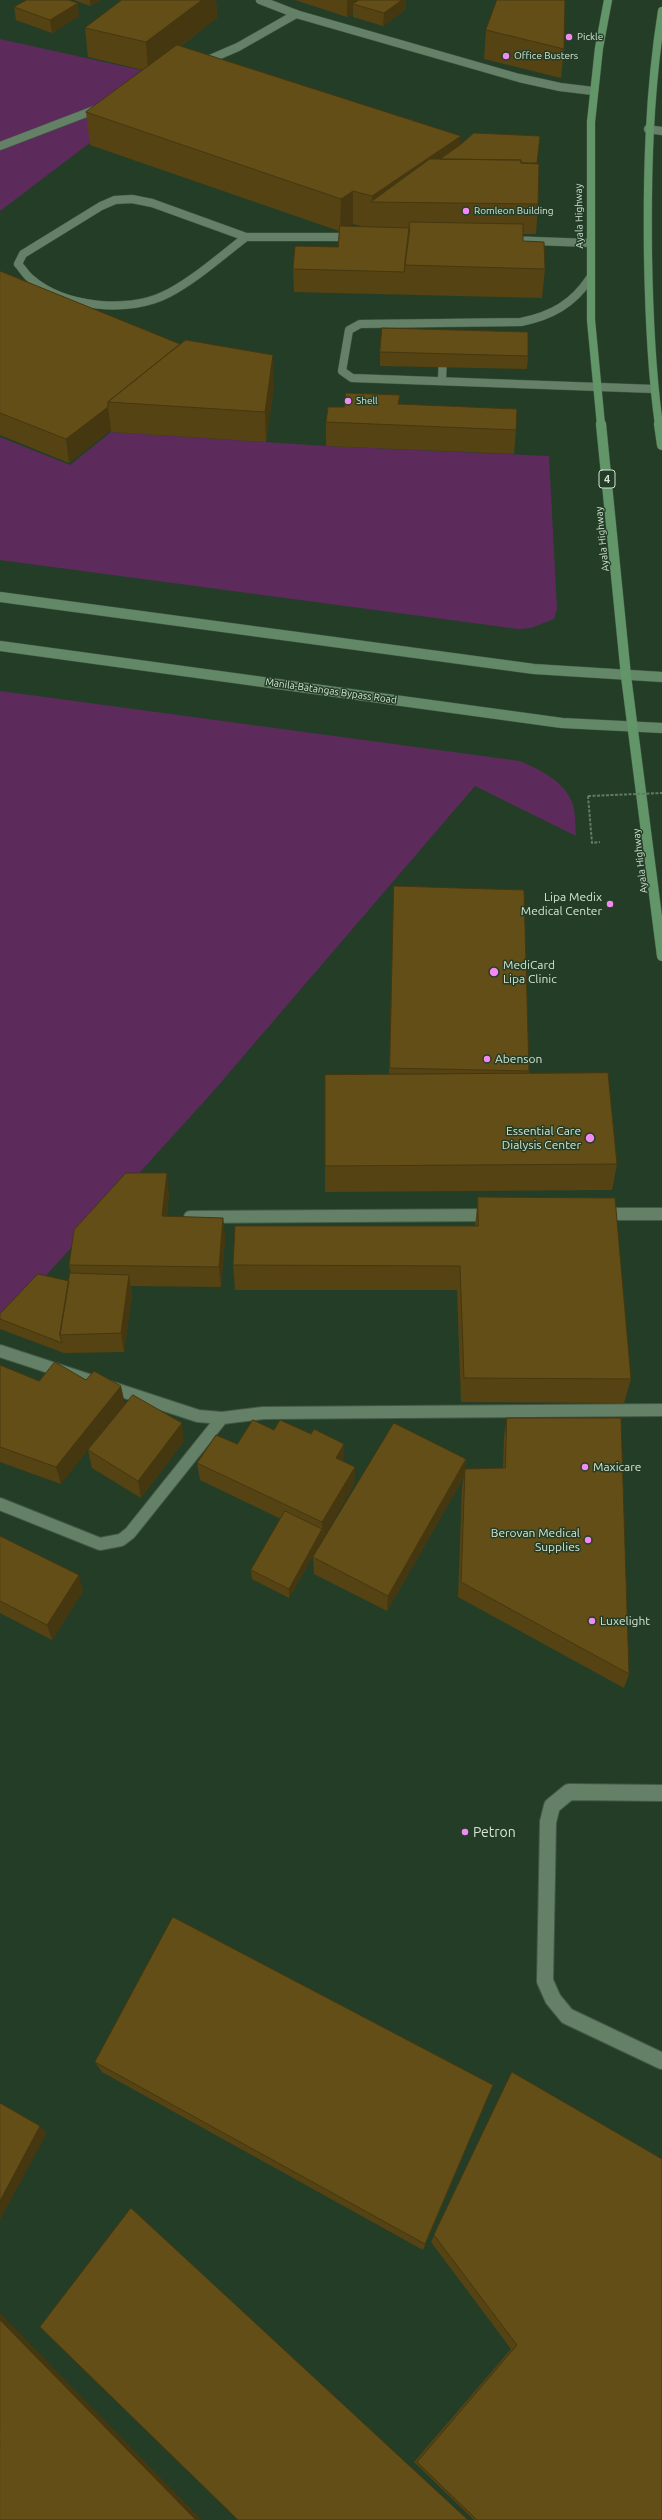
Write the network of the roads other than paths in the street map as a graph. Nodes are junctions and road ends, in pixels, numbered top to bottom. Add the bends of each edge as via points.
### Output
1 (260, 0) edge
2 (608, 0) edge
3 (662, 11) edge
4 (296, 14) junction
5 (195, 66) edge
6 (593, 91) junction
7 (111, 103) edge
8 (648, 129) junction
9 (662, 131) edge
10 (0, 146) edge
11 (246, 237) junction
12 (367, 237) edge
13 (498, 240) edge
14 (590, 244) junction
15 (590, 278) junction
16 (444, 343) edge
17 (442, 381) junction
18 (598, 387) junction
19 (654, 390) junction
20 (662, 445) edge
21 (0, 597) edge
22 (0, 646) edge
23 (626, 676) junction
24 (662, 677) edge
25 (632, 726) junction
26 (662, 728) edge
27 (662, 956) edge
28 (662, 1214) edge
29 (505, 1215) edge
30 (591, 1215) edge
31 (190, 1217) edge
32 (0, 1350) edge
33 (662, 1410) edge
34 (222, 1418) junction
35 (0, 1504) edge
36 (662, 1793) edge
37 (662, 2061) edge

1 - 4 street
2 - 6 highway, Ayala Highway / 4
3 - 8 highway
4 - 5 street via 238,47
4 - 6 street via 519,78 560,88
6 - 14 highway, Ayala Highway / 4 via 589,158
7 - 10 street
8 - 9 street
8 - 19 highway via 649,317
11 - 11 street via 169,294 136,305 98,304 60,295 30,278 18,264 23,254 101,206 116,200 132,199 152,203
11 - 12 street
13 - 14 street
14 - 15 highway, Ayala Highway / 4
15 - 17 street via 574,300 540,319 445,326 353,326 349,330 342,371 352,378
15 - 18 highway, Ayala Highway / 4 via 590,320
16 - 17 street
17 - 18 street
18 - 19 street
18 - 23 highway, Ayala Highway / 4
19 - 20 highway
21 - 23 main road via 534,669
22 - 25 main road, Manila-Batangas Bypass Road via 562,723
23 - 24 main road
23 - 25 highway, Ayala Highway / 4
25 - 26 main road, Manila-Batangas Bypass Road
25 - 27 highway, Ayala Highway / 4
28 - 30 street
29 - 31 street
32 - 34 street via 198,1416
33 - 34 street via 263,1413
34 - 35 street via 130,1533 121,1540 100,1544
36 - 37 street via 569,1792 552,1806 548,1822 546,1981 553,1999 567,2016

